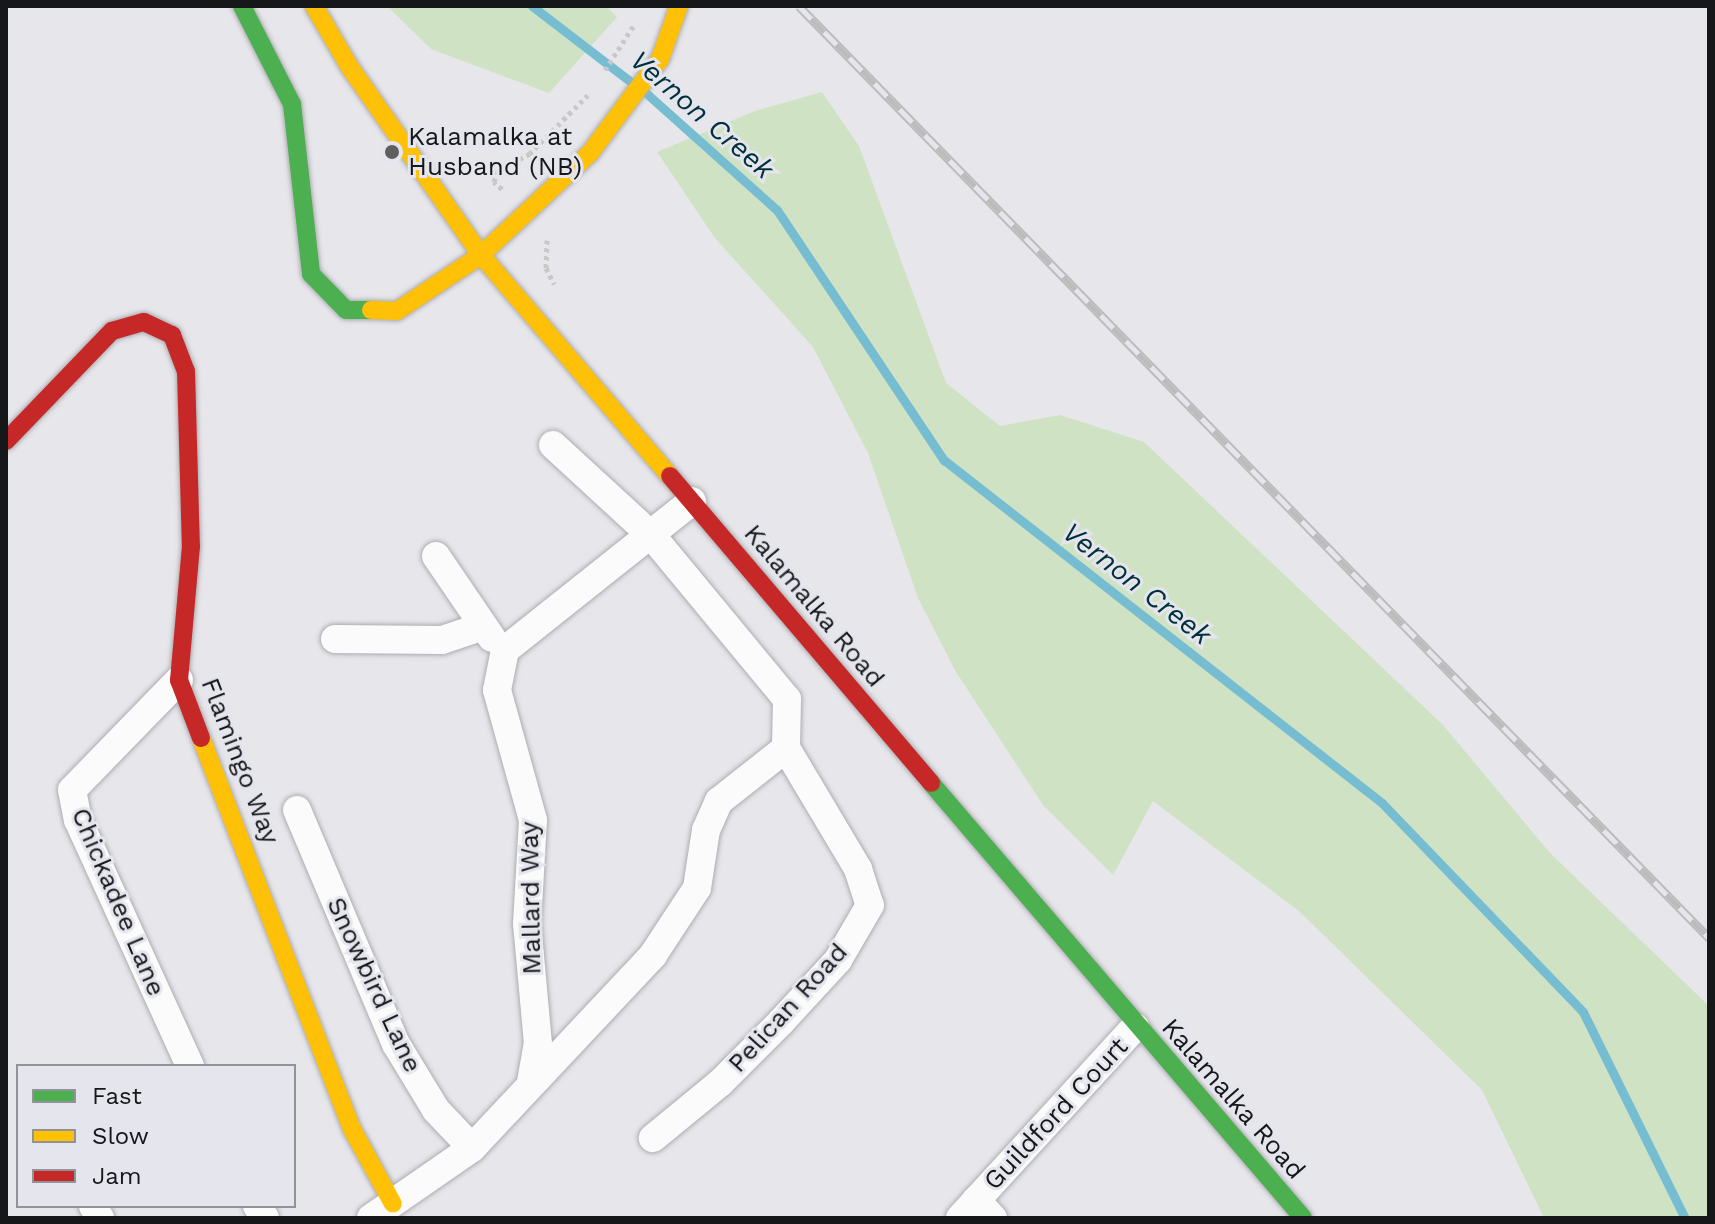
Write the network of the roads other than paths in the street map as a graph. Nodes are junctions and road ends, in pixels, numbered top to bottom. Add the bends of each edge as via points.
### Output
1 (242, 6) edge
2 (314, 6) edge
3 (679, 6) edge
4 (481, 255) junction
5 (6, 441) edge
6 (553, 445) dead end
7 (692, 501) junction
8 (652, 536) junction
9 (436, 556) dead end
10 (481, 627) junction
11 (335, 639) dead end
12 (505, 650) junction
13 (179, 680) junction
14 (786, 748) junction
15 (297, 810) dead end
16 (1135, 1027) junction
17 (189, 1064) edge
18 (531, 1082) junction
19 (653, 1138) dead end
20 (472, 1148) junction
21 (382, 1211) edge
22 (976, 1212) edge
23 (1303, 1218) edge

1 - 4 street via 292,104 311,274 346,310 397,311
2 - 4 street, Kalamalka Road via 349,66
3 - 4 street via 660,59 624,114 537,208
4 - 7 street, Kalamalka Road
5 - 13 street, Flamingo Way via 112,331 144,322 172,335 186,371 191,546
6 - 8 street
7 - 8 street
7 - 16 street, Kalamalka Road
8 - 12 street
8 - 14 street via 787,699
9 - 10 street
10 - 11 street via 442,640
10 - 12 street
12 - 18 street, Mallard Way via 497,690 533,820 527,924 538,1044
13 - 17 street, Chickadee Lane via 72,790 78,820
13 - 21 street, Flamingo Way
14 - 18 street via 719,801 706,830 697,888 660,944
14 - 19 street, Pelican Road via 858,869 870,905 838,960 791,1011 720,1083
15 - 20 street, Snowbird Lane via 396,1044 436,1110
16 - 22 street, Guildford Court
16 - 23 street, Kalamalka Road
18 - 20 street
20 - 21 street

